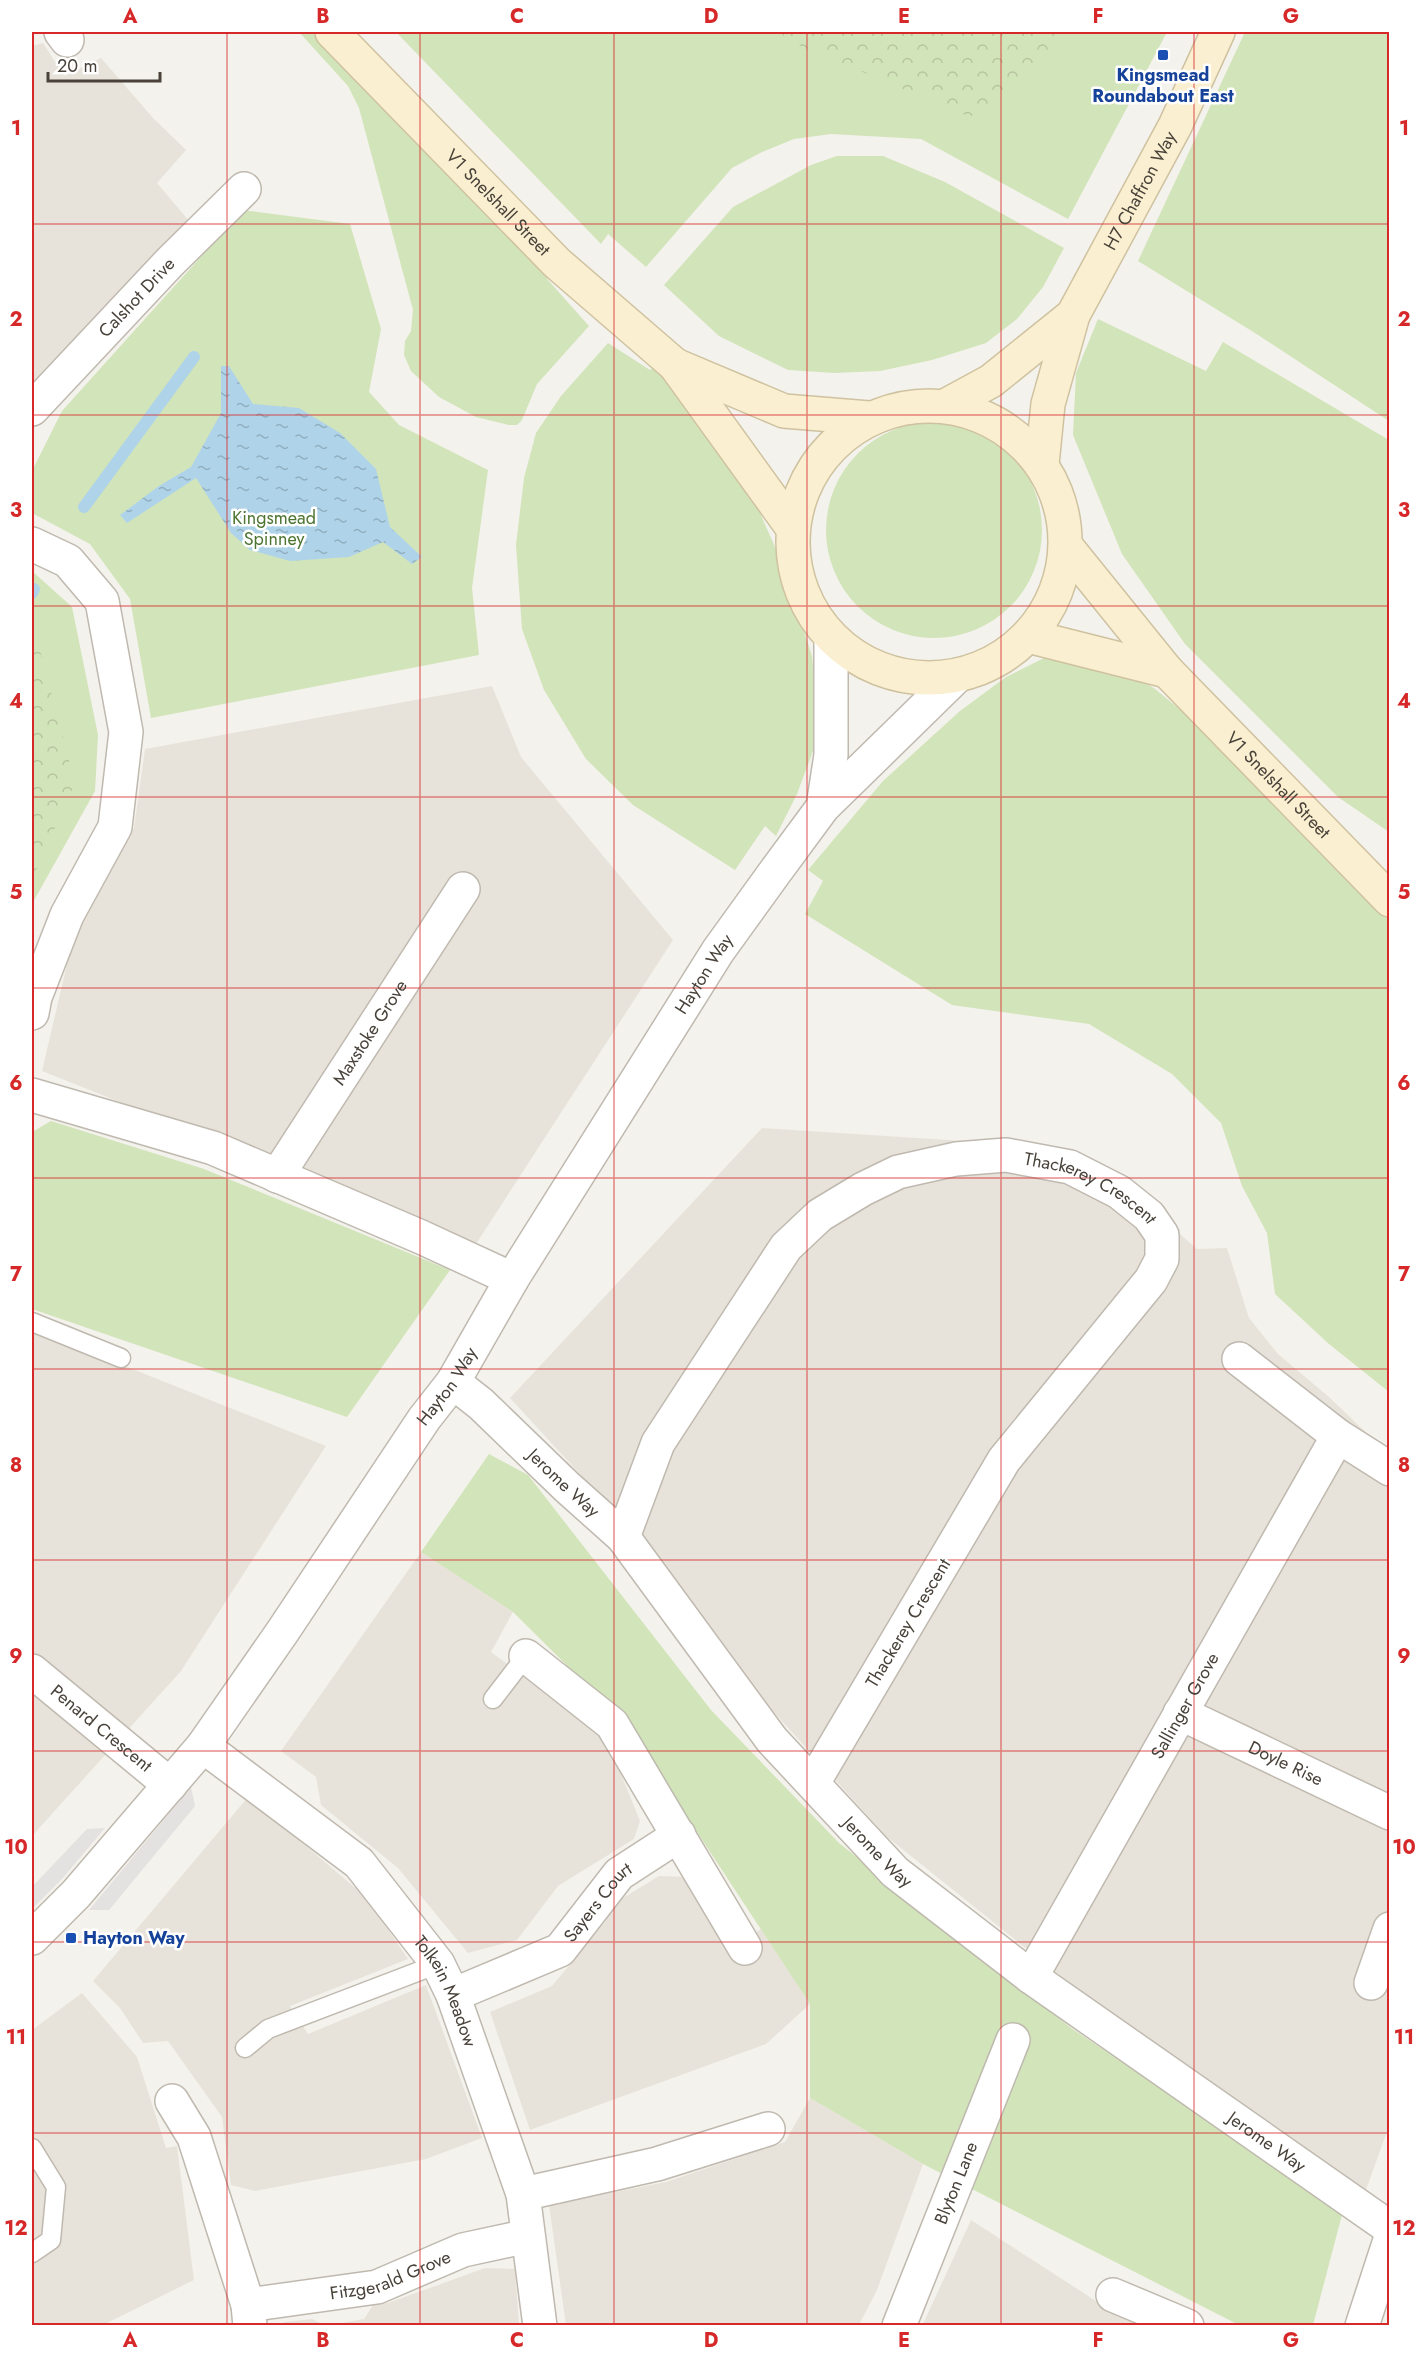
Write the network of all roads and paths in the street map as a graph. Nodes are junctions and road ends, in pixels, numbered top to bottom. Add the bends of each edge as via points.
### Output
1 (332, 32) edge
2 (1218, 32) edge
3 (244, 189) dead end
4 (1073, 315) junction
5 (675, 365) junction
6 (945, 406) junction
7 (32, 409) edge
8 (869, 418) junction
9 (1042, 464) junction
10 (792, 527) junction
11 (32, 544) edge
12 (1066, 546) junction
13 (1028, 636) junction
14 (831, 638) junction
15 (1167, 671) junction
16 (958, 675) junction
17 (822, 807) junction
18 (463, 890) dead end
19 (1389, 900) edge
20 (32, 1013) edge
21 (32, 1095) edge
22 (277, 1176) junction
23 (513, 1279) junction
24 (32, 1322) edge
25 (121, 1358) dead end
26 (1239, 1359) dead end
27 (453, 1382) junction
28 (1338, 1436) junction
29 (1389, 1470) edge
30 (623, 1537) junction
31 (526, 1656) joint
32 (32, 1671) edge
33 (493, 1699) dead end
34 (1180, 1713) junction
35 (203, 1746) junction
36 (813, 1783) junction
37 (170, 1785) junction
38 (1389, 1813) edge
39 (679, 1835) junction
40 (1389, 1929) edge
41 (32, 1938) edge
42 (745, 1948) dead end
43 (438, 1964) junction
44 (1031, 1977) junction
45 (1371, 1983) dead end
46 (453, 1995) junction
47 (1014, 2040) dead end
48 (245, 2048) dead end
49 (172, 2101) dead end
50 (768, 2129) dead end
51 (32, 2148) edge
52 (523, 2194) junction
53 (1389, 2228) edge
54 (528, 2236) junction
55 (1389, 2241) edge
56 (32, 2253) edge
57 (1113, 2295) dead end
58 (249, 2315) edge
59 (540, 2325) edge
60 (899, 2325) edge
61 (1187, 2325) edge
62 (1362, 2325) edge

1 - 5 street, V1 Snelshall Street via 568,272
2 - 4 street, H7 Chaffron Way via 1175,126
3 - 7 street, Calshot Drive
4 - 6 street, H7 Chaffron Way via 991,381
4 - 9 street, H7 Chaffron Way via 1048,404
5 - 8 street, V1 Snelshall Street via 784,411
5 - 10 street, V1 Snelshall Street
6 - 8 street via 906,407
6 - 9 street via 983,416 1016,436
8 - 10 street via 832,445 818,464 805,483
9 - 12 street via 1064,517
10 - 14 street via 797,577 807,605
11 - 20 street via 68,561 102,601 126,732 115,827 66,915 34,997
12 - 13 street via 1061,579 1048,610
12 - 15 street, V1 Snelshall Street
13 - 15 street
13 - 16 street via 984,667
14 - 16 street via 868,664 912,677
14 - 17 street, Hayton Way via 831,754
15 - 19 street, V1 Snelshall Street
16 - 17 street, Hayton Way
17 - 23 street, Hayton Way via 718,951
18 - 22 street, Maxstoke Grove
21 - 22 street via 213,1148
22 - 23 street
23 - 27 street, Hayton Way
24 - 25 lane
26 - 28 street
27 - 30 street, Jerome Way via 482,1404
27 - 35 street, Hayton Way
28 - 29 street
28 - 34 street, Sallinger Grove
30 - 36 street, Jerome Way via 772,1740
30 - 36 street, Thackerey Crescent via 658,1443 786,1247 820,1215 898,1172 956,1159 1006,1155 1070,1167 1119,1192 1149,1216 1162,1235 1162,1259 1151,1280 1005,1460
31 - 33 lane
31 - 39 street via 612,1724
32 - 37 street, Penard Crescent
34 - 38 street, Doyle Rise
34 - 44 street, Sallinger Grove
35 - 37 street, Hayton Way
35 - 43 street, Tolkein Meadow via 358,1863
36 - 44 street, Jerome Way via 895,1872
37 - 41 street, Hayton Way via 76,1894
39 - 42 street
39 - 46 street, Sayers Court via 619,1874 560,1950
40 - 45 street
43 - 46 street, Tolkein Meadow
43 - 48 lane via 268,2029
44 - 53 street, Jerome Way
46 - 52 street, Tolkein Meadow
47 - 60 street, Blyton Lane
49 - 58 street, Fitzgerald Grove via 194,2137
50 - 52 street via 657,2164
51 - 56 lane via 56,2187 51,2240
52 - 54 street, Tolkein Meadow
54 - 58 street, Fitzgerald Grove via 463,2250 377,2287
54 - 59 street, Tolkein Meadow
55 - 62 street
57 - 61 street

